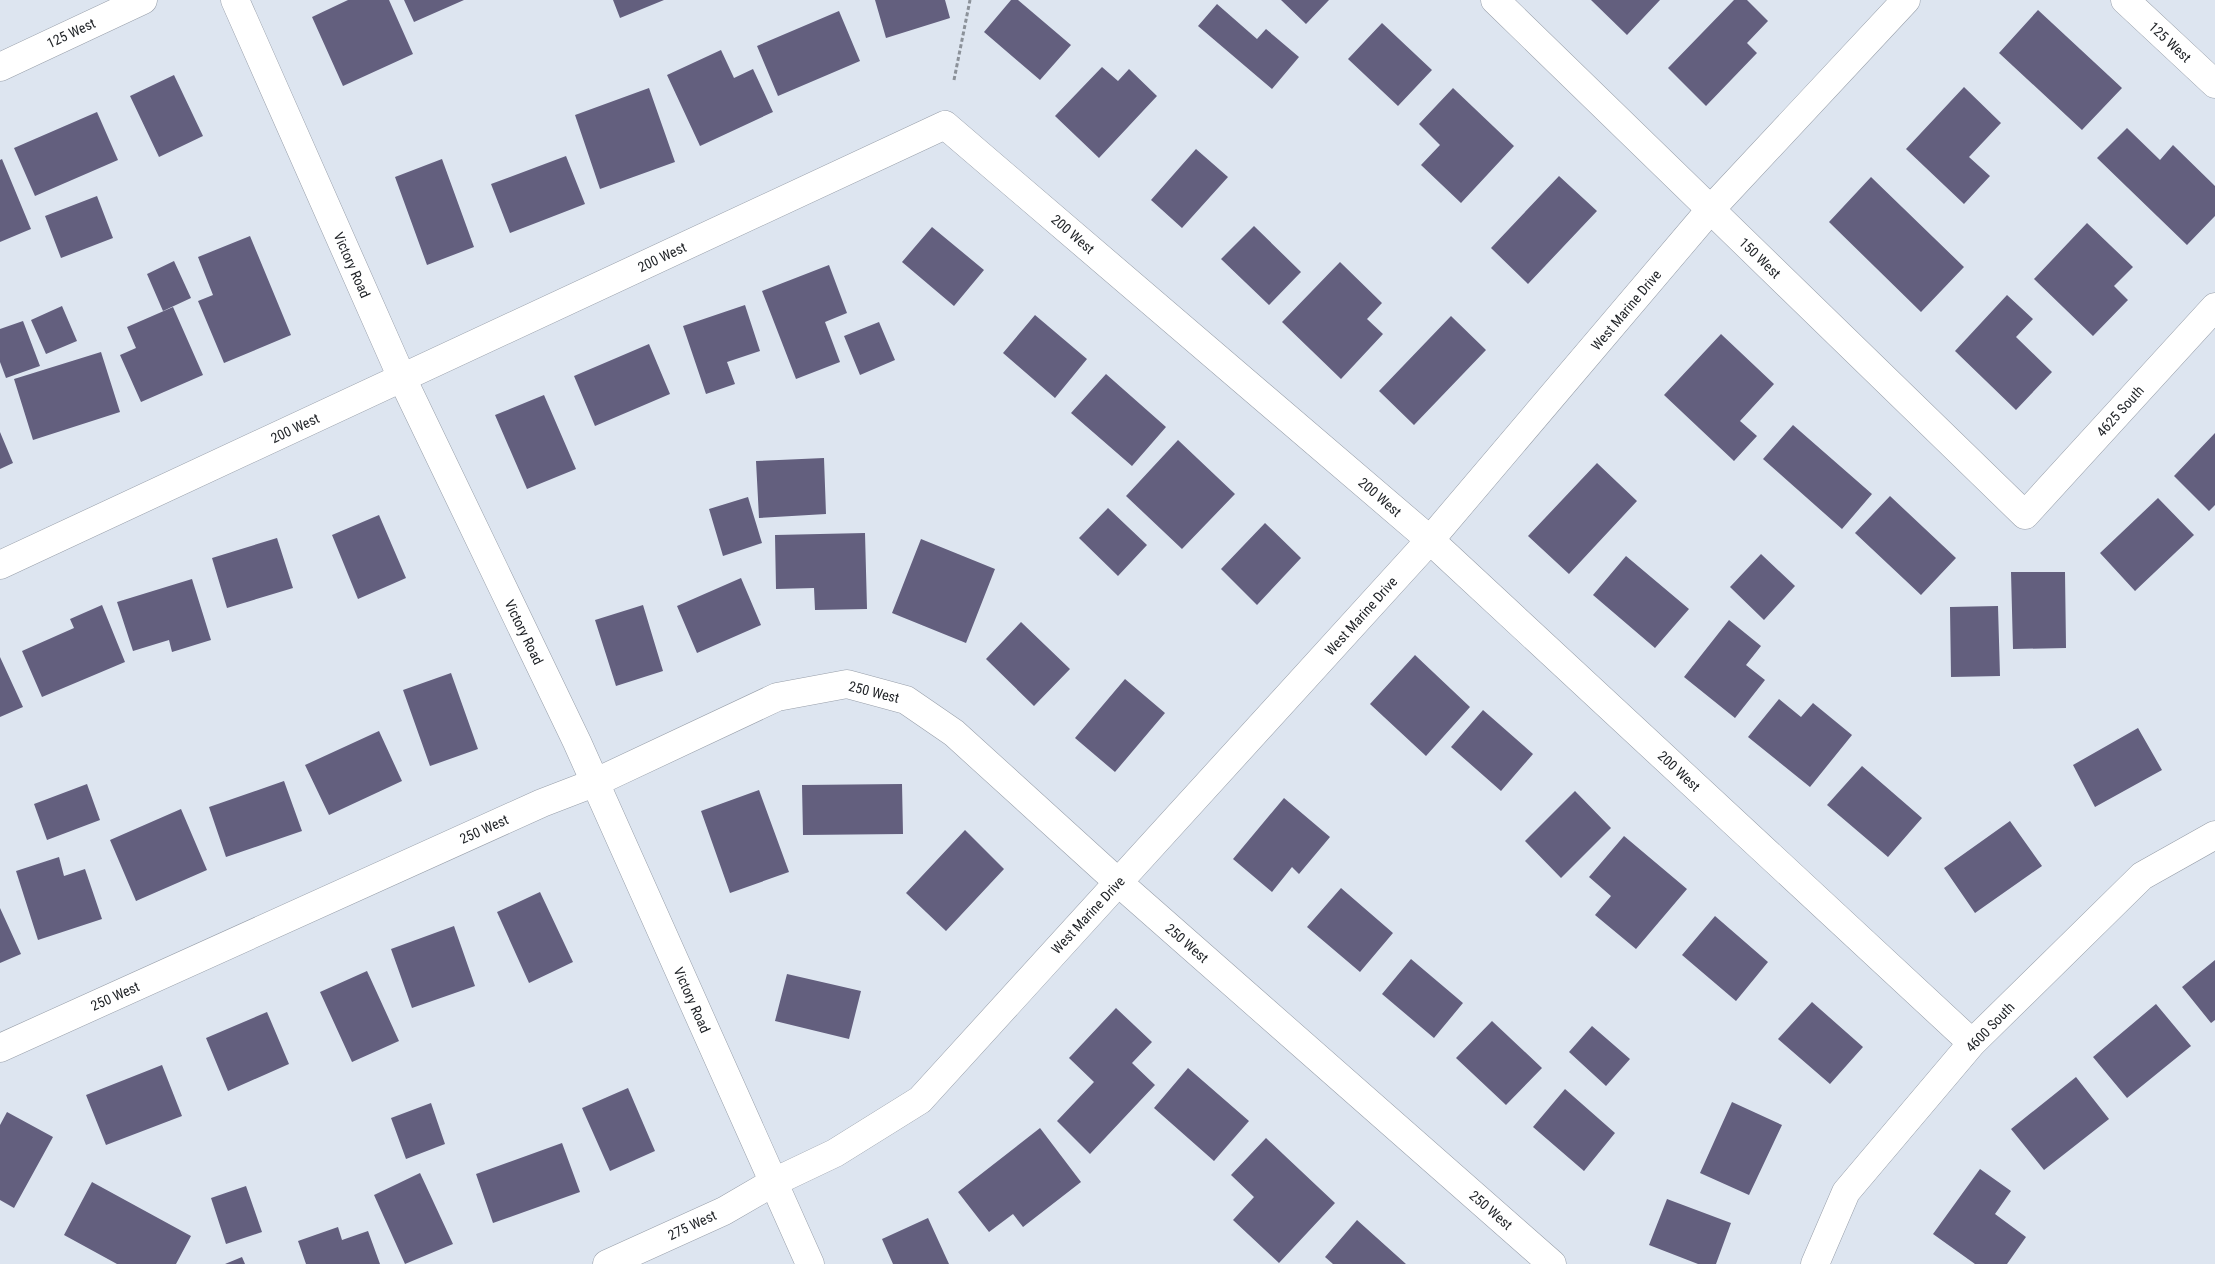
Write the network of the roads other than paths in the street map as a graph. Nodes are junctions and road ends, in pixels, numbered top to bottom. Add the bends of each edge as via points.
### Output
1 (143, 0) edge
2 (235, 0) edge
3 (1495, 0) edge
4 (1906, 0) edge
5 (2125, 0) edge
6 (0, 67) edge
7 (2215, 84) edge
8 (1710, 210) junction
9 (2215, 307) edge
10 (402, 378) junction
11 (2025, 515) joint
12 (1430, 540) junction
13 (0, 565) edge
14 (594, 783) junction
15 (2215, 836) edge
16 (1119, 883) junction
17 (1972, 1043) junction
18 (0, 1048) edge
19 (774, 1182) junction
20 (607, 1264) edge
21 (810, 1264) edge
22 (1552, 1264) edge
23 (1816, 1264) edge

1 - 6 street, 125 West
2 - 10 street, Victory Road
3 - 8 street, 150 West
4 - 8 street, West Marine Drive
5 - 7 street, 125 West
8 - 11 street, 150 West
8 - 12 street, West Marine Drive
9 - 11 street, 4625 South
10 - 12 street, 200 West via 946,125
10 - 13 street, 200 West
10 - 14 street, Victory Road
12 - 16 street, West Marine Drive
12 - 17 street, 200 West
14 - 16 street, 250 West via 777,697 847,684 906,700 954,733
14 - 18 street, 250 West via 542,803
14 - 19 street, Victory Road
15 - 17 street, 4600 South via 2142,876
16 - 19 street, West Marine Drive via 920,1100 835,1153
16 - 22 street, 250 West
17 - 23 street, 4600 South via 1846,1192
19 - 20 street, 275 West via 724,1211
19 - 21 street, Victory Road

